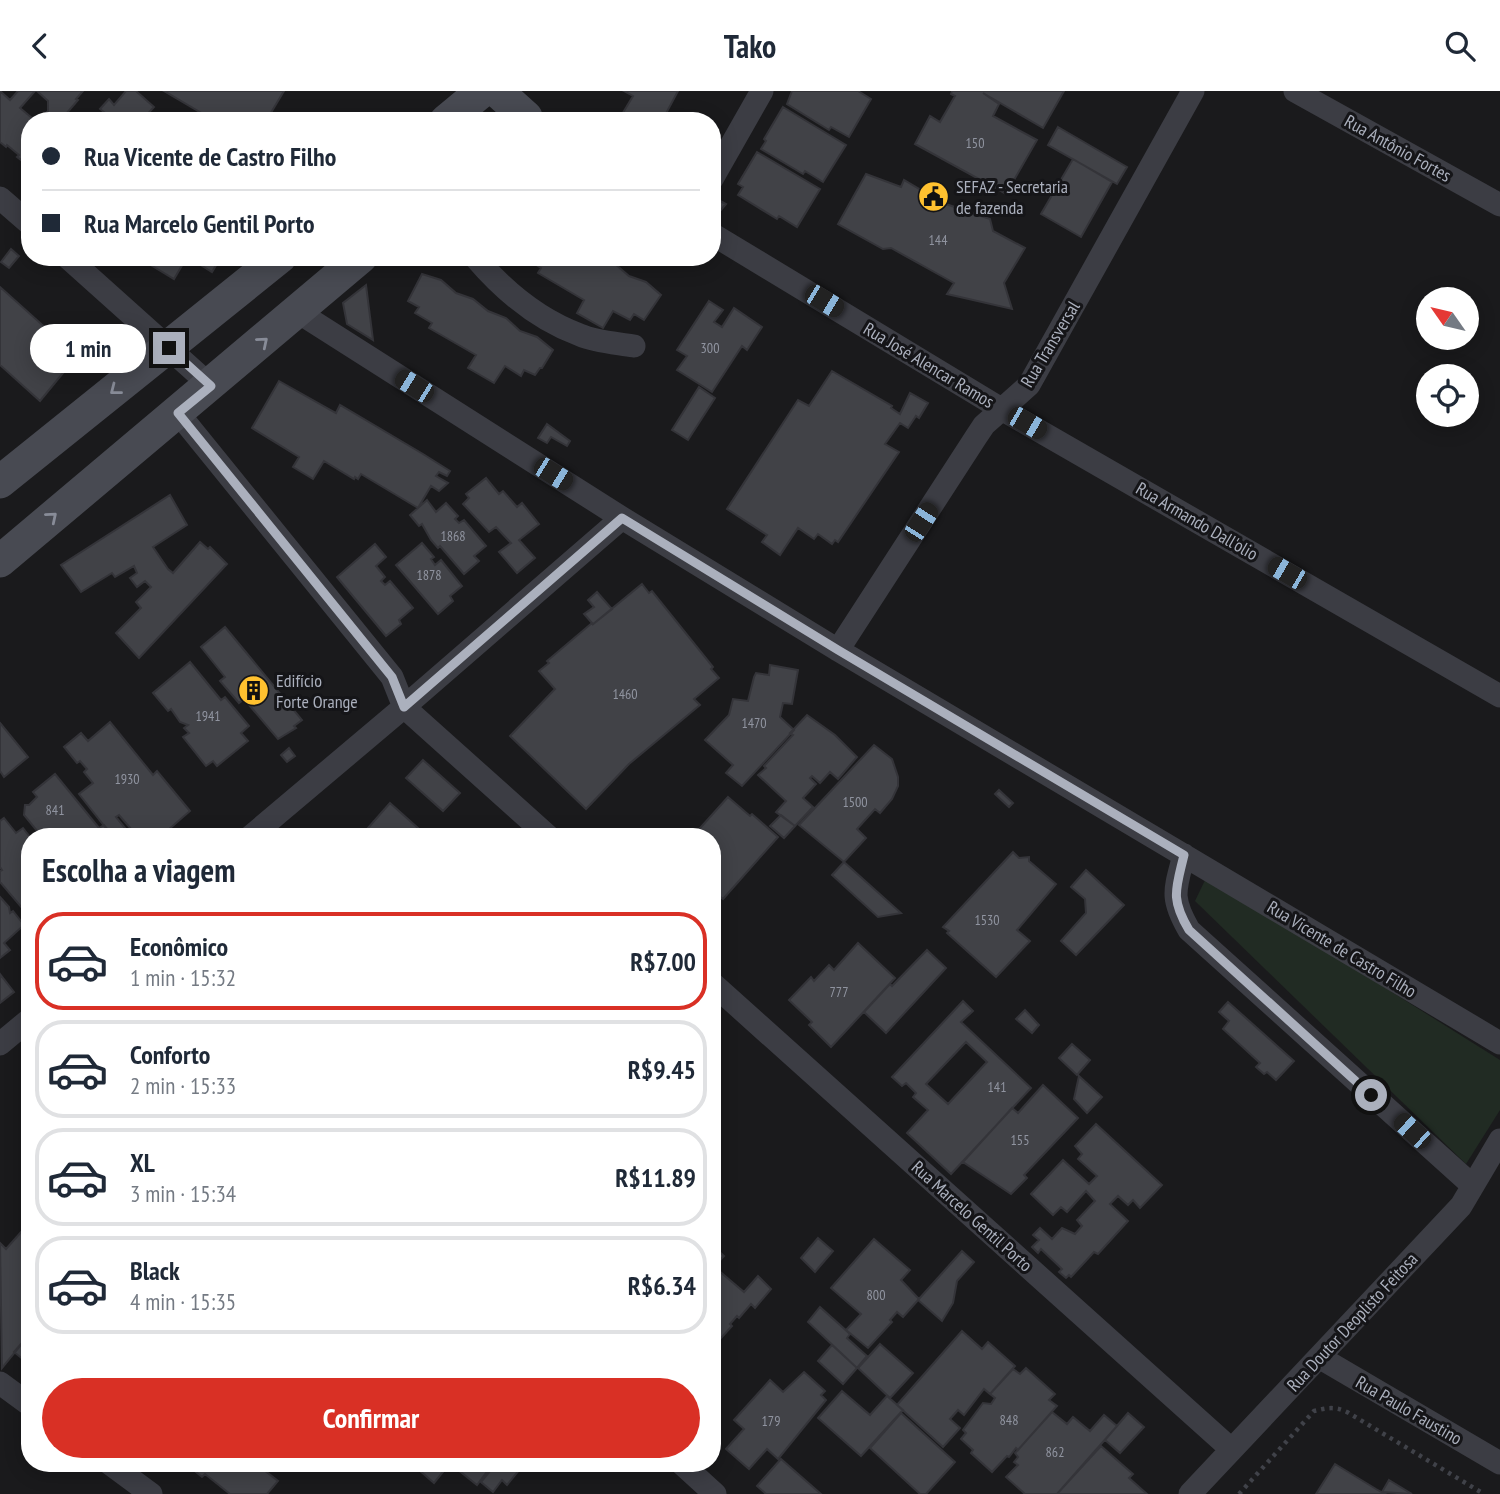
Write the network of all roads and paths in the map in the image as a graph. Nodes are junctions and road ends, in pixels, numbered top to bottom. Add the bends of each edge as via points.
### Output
1 (482, 91) edge
2 (498, 91) edge
3 (762, 91) edge
4 (1194, 91) edge
5 (1295, 91) edge
6 (457, 112) edge
7 (518, 112) edge
8 (721, 163) edge
9 (0, 198) edge
10 (1500, 205) edge
11 (21, 216) edge
12 (721, 239) edge
13 (77, 266) edge
14 (268, 266) edge
15 (351, 266) edge
16 (482, 266) edge
17 (298, 312) junction
18 (634, 346) dead end
19 (169, 348) junction
20 (211, 386) junction
21 (1003, 410) junction
22 (178, 413) junction
23 (0, 482) edge
24 (622, 518) junction
25 (0, 561) edge
26 (838, 650) junction
27 (1500, 696) edge
28 (404, 707) junction
29 (261, 828) edge
30 (539, 828) edge
31 (1184, 855) junction
32 (721, 991) edge
33 (21, 1026) edge
34 (1500, 1043) edge
35 (0, 1044) edge
36 (1500, 1140) edge
37 (1473, 1186) junction
38 (1318, 1357) junction
39 (0, 1383) edge
40 (21, 1398) edge
41 (1231, 1449) junction
42 (1500, 1463) edge
43 (121, 1472) edge
44 (691, 1472) edge
45 (151, 1494) edge
46 (715, 1494) edge
47 (1190, 1494) edge
48 (1239, 1494) edge
49 (1484, 1494) edge

1 - 6 main road
2 - 7 main road
3 - 8 street
4 - 21 street, Rua Transversal via 1028,385
5 - 10 street, Rua Antônio Fortes
9 - 11 street
12 - 21 street, Rua José Alencar Ramos
13 - 19 street
14 - 19 main road
15 - 17 main road
16 - 18 street via 546,319 582,336
20 -> 17 main road
17 - 24 street, Rua Vicente de Castro Filho
19 - 20 street
19 -> 23 main road
20 - 22 main road
21 - 26 street, Rua Transversal via 976,437
21 - 27 street, Rua Armando Dall'olio
25 -> 22 main road
22 - 28 street via 392,677
24 - 26 street, Rua Vicente de Castro Filho
24 - 28 street
26 - 31 street, Rua Vicente de Castro Filho
28 - 29 street
28 - 30 street
31 - 34 street, Rua Vicente de Castro Filho
31 - 37 street via 1175,891 1178,911 1189,930
32 - 41 street, Rua Marcelo Gentil Porto
33 - 35 street
36 - 37 street, Rua Doutor Deoplisto Feitosa
37 - 38 street, Rua Doutor Deoplisto Feitosa via 1461,1206
38 - 41 street, Rua Doutor Deoplisto Feitosa
38 - 42 street, Rua Paulo Faustino
39 - 40 street
41 - 47 street, Rua Doutor Deoplisto Feitosa
43 - 45 street
44 - 46 street
48 - 49 path via 1314,1411 1328,1408 1347,1412

